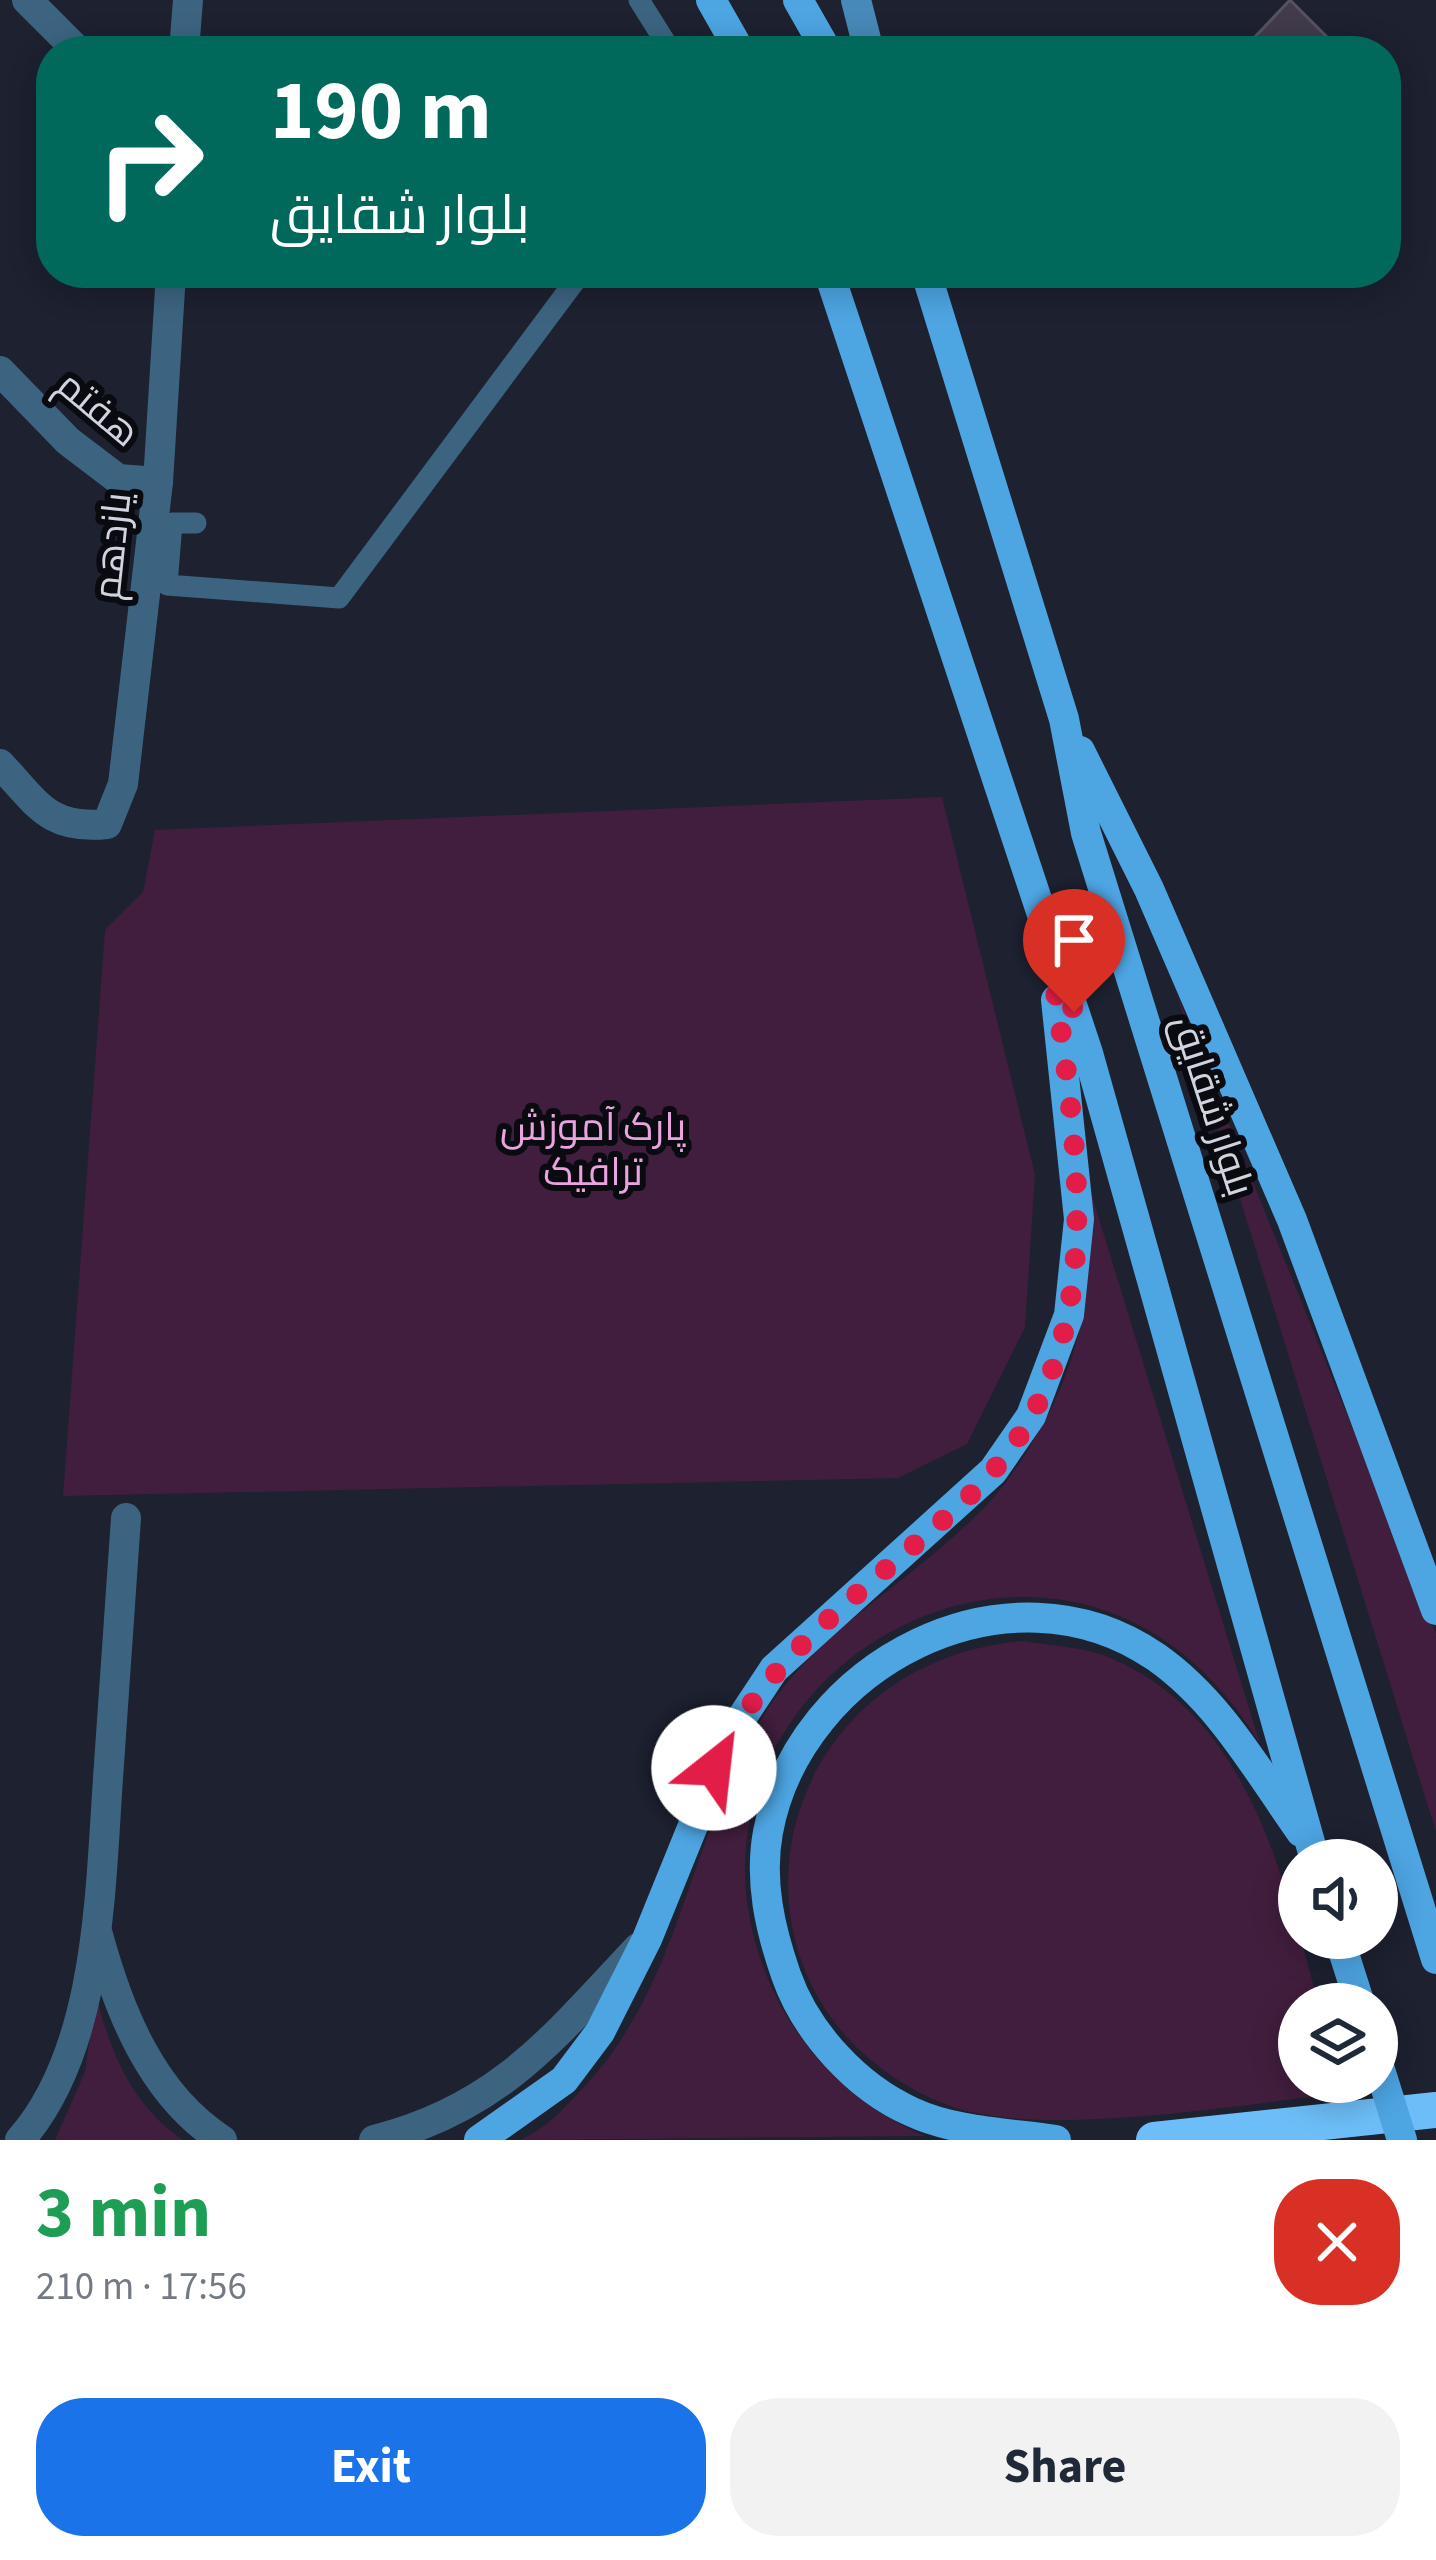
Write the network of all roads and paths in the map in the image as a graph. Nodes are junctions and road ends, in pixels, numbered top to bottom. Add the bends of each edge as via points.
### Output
1 (27, 0) edge
2 (188, 0) edge
3 (640, 0) edge
4 (711, 0) edge
5 (798, 0) edge
6 (856, 0) edge
7 (63, 36) edge
8 (185, 36) edge
9 (662, 36) edge
10 (731, 36) edge
11 (818, 36) edge
12 (865, 36) edge
13 (170, 288) edge
14 (570, 288) edge
15 (835, 288) edge
16 (931, 288) edge
17 (0, 371) edge
18 (158, 482) junction
19 (196, 523) dead end
20 (1064, 719) junction
21 (0, 764) edge
22 (1047, 928) junction
23 (1352, 1369) junction
24 (126, 1518) dead end
25 (1436, 1555) edge
26 (1436, 1610) edge
27 (1303, 1839) edge
28 (1309, 1839) edge
29 (97, 1930) junction
30 (646, 1939) junction
31 (1436, 1959) edge
32 (1390, 2103) edge
33 (1436, 2110) edge
34 (20, 2140) edge
35 (222, 2140) edge
36 (374, 2140) edge
37 (479, 2140) edge
38 (1056, 2140) edge
39 (1154, 2140) edge
40 (1402, 2140) edge

1 - 7 street
2 - 8 street
3 - 9 lane
4 - 10 main road
5 - 11 main road
6 - 12 main road
13 - 18 street, یازدهم
14 - 19 lane via 339,598 167,585 172,523
15 - 22 main road
16 - 20 main road, بلوار شقایق
17 - 18 street, هفتم via 118,479
18 - 21 street, یازدهم via 123,784 107,824 54,821
20 - 23 main road via 1158,911
20 - 31 main road, بلوار شقایق via 1086,833
22 - 28 main road
22 - 30 main road via 1079,1219 1069,1315 1053,1368 994,1471 774,1669 729,1737
23 - 25 main road
23 - 26 main road
24 - 29 street
27 - 38 main road via 1204,1694 1106,1632 1041,1616 986,1621 884,1658 828,1706 791,1761 767,1833 766,1921 794,2000 827,2048 912,2112
29 - 34 street via 62,2072 45,2112
29 - 35 street via 135,2038 168,2090
30 - 36 street via 500,2087 430,2126
30 - 37 main road via 600,2032 564,2080
32 - 40 main road, bridge
33 - 39 highway

